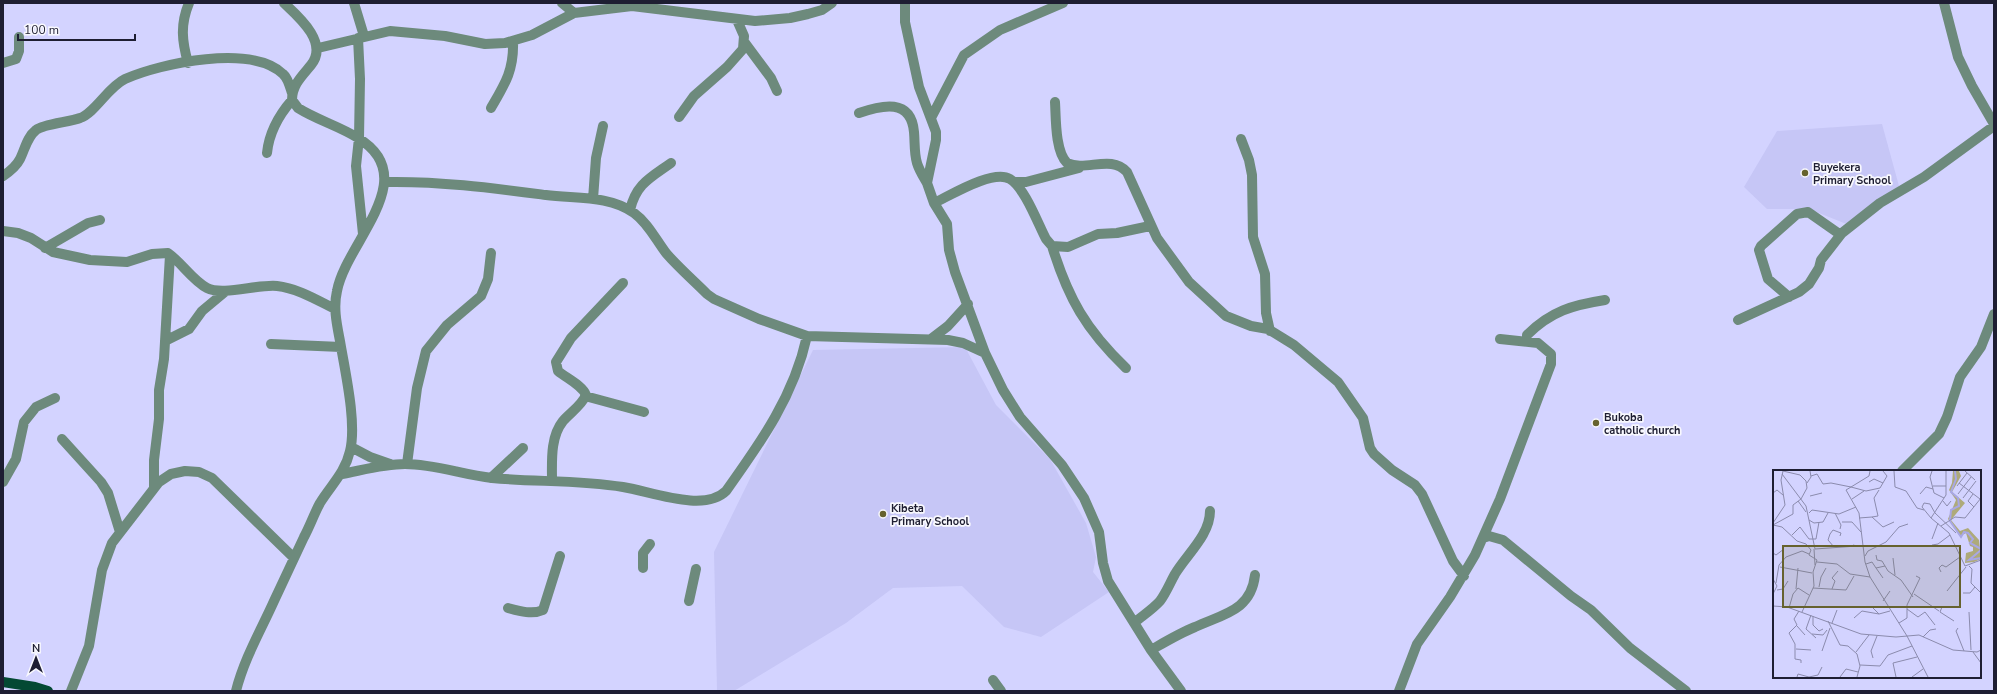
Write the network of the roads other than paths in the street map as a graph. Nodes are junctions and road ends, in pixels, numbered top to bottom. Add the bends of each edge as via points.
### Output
1 (189, 3) edge
2 (284, 3) edge
3 (354, 3) edge
4 (562, 3) edge
5 (832, 3) edge
6 (905, 3) edge
7 (1062, 3) edge
8 (1944, 3) edge
9 (574, 13) junction
10 (737, 20) junction
11 (19, 37) dead end
12 (361, 37) junction
13 (513, 42) junction
14 (745, 43) junction
15 (318, 48) junction
16 (3, 63) edge
17 (188, 63) junction
18 (777, 91) dead end
19 (292, 96) junction
20 (1055, 102) dead end
21 (491, 108) dead end
22 (859, 113) dead end
23 (679, 117) dead end
24 (931, 118) junction
25 (1994, 125) edge
26 (603, 126) dead end
27 (359, 138) junction
28 (1241, 139) dead end
29 (267, 153) dead end
30 (670, 163) dead end
31 (1086, 166) junction
32 (3, 176) edge
33 (386, 182) junction
34 (1014, 182) junction
35 (927, 183) junction
36 (593, 199) junction
37 (934, 203) junction
38 (630, 210) junction
39 (100, 220) dead end
40 (1150, 226) junction
41 (3, 231) edge
42 (1842, 233) junction
43 (363, 234) junction
44 (1052, 246) junction
45 (45, 248) junction
46 (491, 253) dead end
47 (170, 255) junction
48 (622, 283) dead end
49 (226, 291) junction
50 (1789, 297) junction
51 (1605, 300) dead end
52 (968, 304) junction
53 (335, 308) junction
54 (1994, 314) edge
55 (1738, 320) dead end
56 (1270, 331) junction
57 (807, 336) junction
58 (931, 339) junction
59 (1500, 339) dead end
60 (165, 340) junction
61 (1527, 341) junction
62 (270, 344) dead end
63 (341, 347) junction
64 (985, 353) junction
65 (1126, 368) dead end
66 (585, 396) junction
67 (55, 398) dead end
68 (644, 412) dead end
69 (62, 439) dead end
70 (351, 447) junction
71 (523, 448) dead end
72 (406, 464) junction
73 (392, 465) junction
74 (1903, 470) edge
75 (342, 474) junction
76 (491, 478) junction
77 (552, 481) junction
78 (3, 482) edge
79 (154, 488) junction
80 (1210, 511) dead end
81 (120, 532) junction
82 (1483, 538) junction
83 (650, 544) dead end
84 (560, 556) dead end
85 (294, 558) junction
86 (643, 568) dead end
87 (696, 569) dead end
88 (1256, 575) dead end
89 (1464, 576) junction
90 (689, 601) dead end
91 (508, 608) dead end
92 (1134, 623) junction
93 (1151, 650) junction
94 (993, 680) dead end
95 (3, 682) edge
96 (48, 691) edge
97 (71, 691) edge
98 (236, 691) edge
99 (1001, 691) edge
100 (1181, 691) edge
101 (1399, 691) edge
102 (1686, 691) edge

1 - 17 street via 181,33
2 - 15 street via 307,29
3 - 12 street
4 - 9 street
5 - 10 street via 816,12 790,18
6 - 24 street via 905,22 919,87
7 - 24 street via 1000,30 964,55
8 - 25 street via 1958,57
9 - 10 street via 632,6
9 - 13 street
10 - 14 street
11 - 16 street via 16,59
12 - 13 street via 398,31 486,44
12 - 15 street
12 - 27 street
13 - 21 street via 513,60 509,75
14 - 18 street
14 - 23 street via 739,55 694,96
15 - 19 street via 316,58 300,77
17 - 19 street via 237,57 265,64 283,73
17 - 32 street via 126,79 114,86 80,118 36,130 26,144 19,161
19 - 27 street via 298,108
19 - 29 street via 273,130
20 - 31 street via 1061,156 1068,164
22 - 35 street via 889,106 900,108 908,114 914,130 916,162
24 - 35 street via 936,140
25 - 42 street via 1924,177 1880,203
26 - 36 street via 596,158
27 - 33 street via 376,152 382,161
27 - 43 street via 356,166
28 - 56 street via 1250,160 1253,236 1265,274 1266,313
30 - 38 street via 639,188 633,196
31 - 34 street via 1026,182
31 - 40 street via 1113,164 1124,168
33 - 36 street via 423,181
33 - 43 street via 377,208
34 - 37 street via 1004,177 991,177
34 - 44 street
35 - 37 street
36 - 38 street
37 - 52 street via 948,224 951,261
38 - 57 street via 654,234 676,264 714,299
39 - 45 street via 88,222
40 - 44 street via 1098,234 1068,247
40 - 56 street via 1176,267 1217,308 1236,321
41 - 45 street via 31,238
42 - 50 street via 1821,260 1809,284
42 - 50 street via 1838,233 1808,212 1803,212 1797,214 1761,246 1760,255 1768,279
43 - 53 street via 341,279
44 - 65 street via 1062,277 1085,322 1104,347
45 - 47 street via 75,257 110,262 127,262 152,254
46 - 72 street via 488,279 481,296 447,325 426,351 417,388
47 - 49 street via 207,288
47 - 60 street
48 - 66 street via 576,332 556,362 558,370 585,392
49 - 53 street via 279,286
49 - 60 street via 202,311 189,329
50 - 55 street
51 - 61 street via 1575,305 1549,316 1527,335
52 - 58 street via 948,326
52 - 64 street
53 - 63 street
54 - 74 street via 1981,346 1960,377 1939,434
56 - 89 street via 1294,345 1338,382 1363,418 1370,448 1374,454 1415,485 1422,494 1453,561
57 - 58 street
57 - 77 street via 801,360 772,424 721,496 706,501 680,499 623,487
58 - 64 street via 963,343
59 - 61 street
60 - 79 street via 159,390
61 - 82 street via 1546,348 1551,354 1551,364
62 - 63 street
63 - 70 street via 351,416
64 - 92 street via 1010,404 1062,465 1084,498 1099,532 1105,574
66 - 68 street
66 - 77 street via 556,433
67 - 78 street via 36,408 24,422 16,459
69 - 81 street via 94,472 108,493
70 - 73 street
70 - 75 street
71 - 76 street
72 - 73 street
72 - 76 street
73 - 75 street
75 - 85 street via 320,503
76 - 77 street
79 - 81 street via 138,512
79 - 85 street via 171,474 185,471 199,472 212,478
80 - 92 street via 1205,531 1164,595
81 - 97 street via 102,570 89,646 82,669
82 - 89 street
82 - 102 street via 1489,536 1503,540 1591,610 1630,648
83 - 86 street via 643,554
84 - 91 street via 543,610 528,612
85 - 98 street via 251,649
87 - 90 street
88 - 93 street via 1254,589 1237,609 1194,627
89 - 101 street via 1417,644
92 - 93 street
93 - 100 street
94 - 99 street
95 - 96 main road

